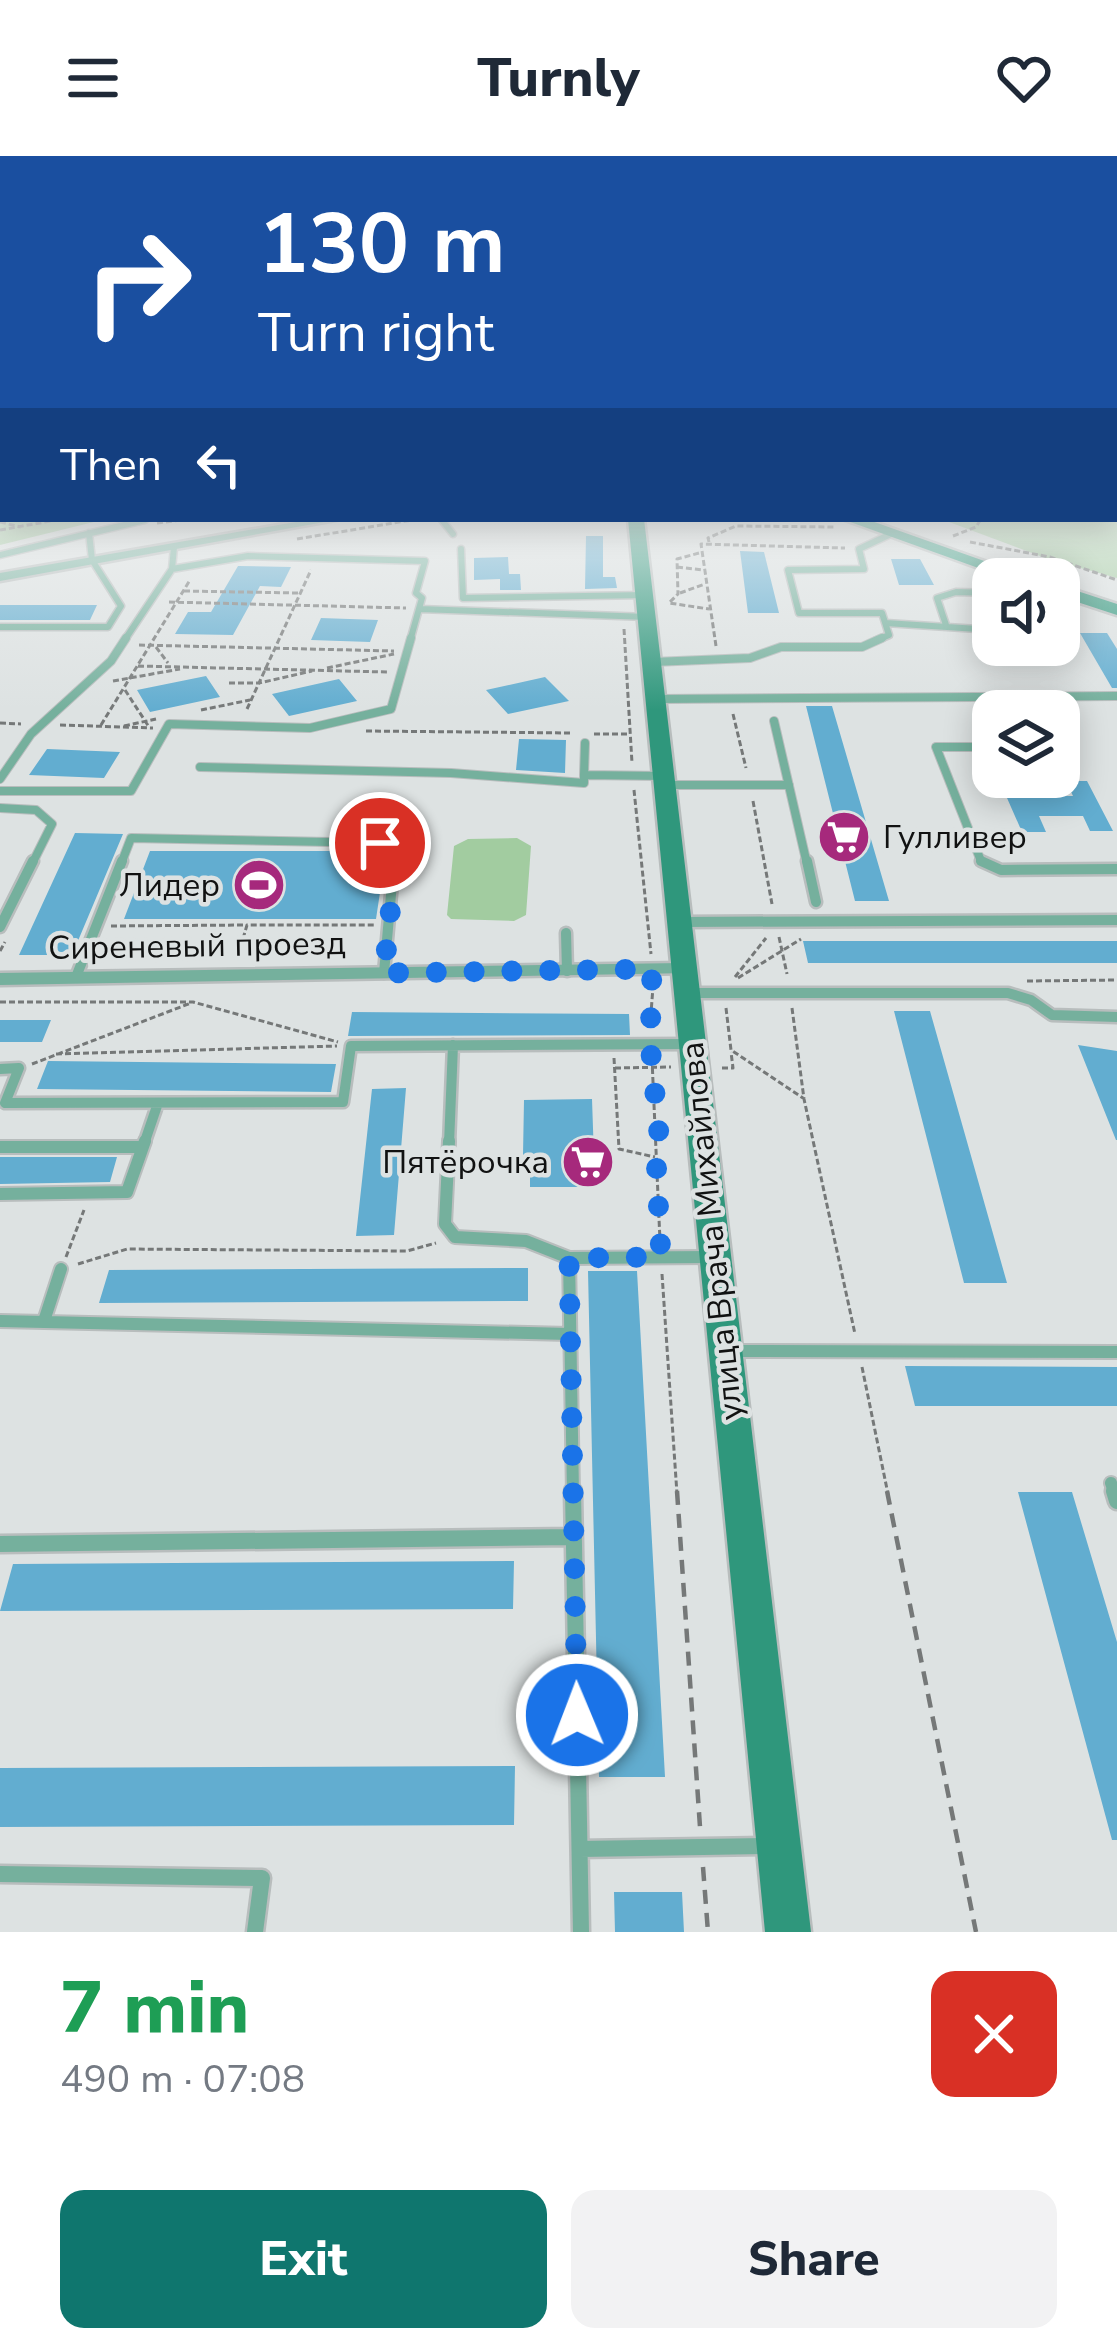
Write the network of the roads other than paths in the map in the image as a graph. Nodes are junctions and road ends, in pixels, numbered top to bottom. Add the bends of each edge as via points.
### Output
1 (45, 544) edge
2 (90, 544) edge
3 (192, 544) edge
4 (642, 544) edge
5 (870, 544) edge
6 (923, 544) edge
7 (174, 547) junction
8 (461, 549) dead end
9 (0, 555) edge
10 (92, 560) junction
11 (972, 561) edge
12 (172, 568) junction
13 (0, 577) edge
14 (972, 592) edge
15 (1080, 597) edge
16 (647, 606) junction
17 (419, 609) junction
18 (1117, 610) edge
19 (886, 623) junction
20 (946, 626) junction
21 (0, 627) edge
22 (972, 628) edge
23 (653, 662) junction
24 (1117, 696) edge
25 (656, 700) junction
26 (774, 721) dead end
27 (585, 743) dead end
28 (972, 747) edge
29 (200, 767) dead end
30 (584, 775) junction
31 (0, 779) edge
32 (665, 781) junction
33 (789, 785) junction
34 (0, 791) edge
35 (0, 808) edge
36 (1117, 869) edge
37 (816, 902) dead end
38 (1117, 920) edge
39 (679, 922) junction
40 (0, 927) edge
41 (566, 933) dead end
42 (567, 971) junction
43 (384, 973) junction
44 (76, 977) junction
45 (0, 979) edge
46 (685, 981) junction
47 (1117, 1017) edge
48 (692, 1044) junction
49 (454, 1046) junction
50 (0, 1069) edge
51 (158, 1102) junction
52 (0, 1147) edge
53 (143, 1147) junction
54 (0, 1194) edge
55 (715, 1257) junction
56 (569, 1258) junction
57 (61, 1269) road end
58 (0, 1321) edge
59 (44, 1321) junction
60 (569, 1334) junction
61 (725, 1351) junction
62 (1117, 1352) edge
63 (1111, 1483) dead end
64 (1117, 1501) edge
65 (573, 1537) junction
66 (0, 1544) edge
67 (779, 1845) junction
68 (580, 1849) junction
69 (0, 1874) edge
70 (255, 1932) edge
71 (581, 1932) edge
72 (788, 1932) edge

1 - 9 lane
2 - 10 lane
3 - 7 street
4 - 16 main road, улица Врача Михайлова
5 - 19 lane via 859,549 864,569 788,570 799,613 882,613
6 - 11 main road
7 - 10 street
7 - 12 lane
8 - 16 lane via 464,598
10 - 13 street
10 - 21 lane via 121,607 108,628
12 - 17 lane via 248,556 425,561
12 - 31 lane via 122,644 31,734
14 - 20 lane via 937,598
15 - 18 main road
16 - 17 lane via 623,616
16 - 23 main road, улица Врача Михайлова
17 - 34 lane via 387,711 310,728 169,724 136,787 124,793
19 - 20 lane
19 - 23 lane via 889,635 862,647
20 - 22 lane
23 - 25 main road, улица Врача Михайлова
24 - 25 lane
25 - 32 main road, улица Врача Михайлова
26 - 33 lane
27 - 30 lane
28 - 36 lane via 936,747 981,861 1001,870
29 - 30 lane via 452,772 525,782 584,783
30 - 32 lane
32 - 33 lane
32 - 39 main road, улица Врача Михайлова
33 - 37 lane
35 - 40 lane via 33,807 52,824
38 - 39 lane
39 - 46 main road, улица Врача Михайлова
41 - 42 lane
42 - 43 street, Сиреневый проезд
42 - 46 street, Сиреневый проезд via 652,969
43 - 44 street, Сиреневый проезд
43 - 44 lane via 395,866 380,843 131,838
44 - 45 street, Сиреневый проезд
46 - 47 lane via 726,993 1008,993 1052,1015
46 - 48 main road, улица Врача Михайлова
48 - 49 lane
48 - 55 main road, улица Врача Михайлова
49 - 51 lane via 351,1046 343,1102
49 - 56 lane via 445,1225 455,1237 526,1241
50 - 51 lane via 19,1068 5,1103
51 - 53 lane
52 - 53 lane
53 - 54 lane via 127,1192
55 - 56 lane
55 - 61 main road, улица Врача Михайлова
56 - 60 lane
57 - 59 lane
58 - 59 lane
59 - 60 lane
60 - 65 lane
61 - 62 lane
61 - 67 main road, улица Врача Михайлова
63 - 64 lane
65 - 66 lane
65 - 68 lane
67 - 68 lane
67 - 72 main road, улица Врача Михайлова
68 - 71 lane
69 - 70 lane via 262,1878

